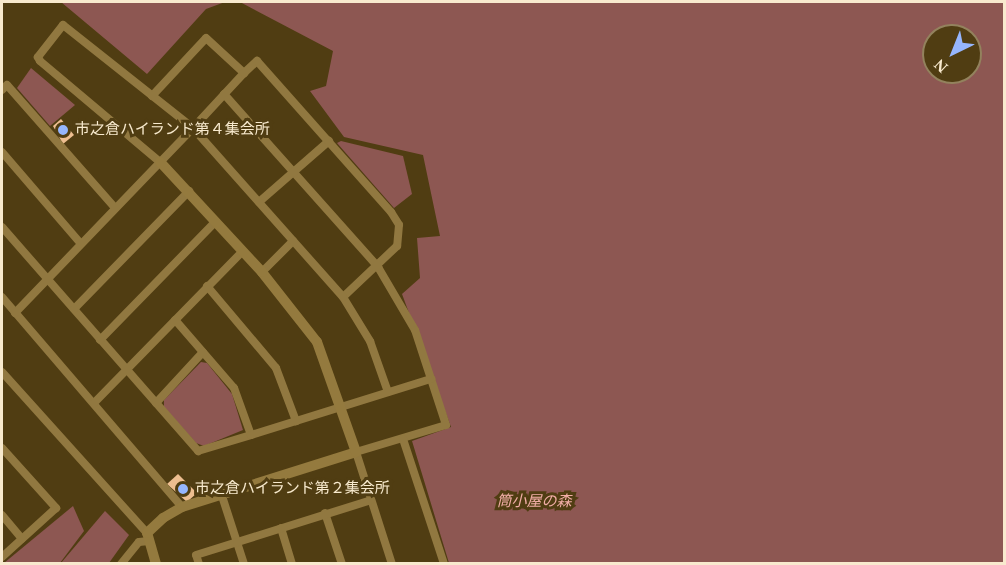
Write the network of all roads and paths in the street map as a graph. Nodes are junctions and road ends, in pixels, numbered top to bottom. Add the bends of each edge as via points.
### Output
1 (244, 73) junction
2 (2, 90) edge
3 (224, 94) junction
4 (152, 96) junction
5 (193, 128) junction
6 (329, 141) junction
7 (2, 152) edge
8 (160, 162) junction
9 (294, 171) junction
10 (189, 191) junction
11 (260, 202) junction
12 (115, 208) junction
13 (215, 222) junction
14 (2, 227) edge
15 (293, 241) junction
16 (81, 244) junction
17 (242, 252) junction
18 (378, 267) junction
19 (262, 272) junction
20 (47, 279) junction
21 (207, 286) junction
22 (2, 297) edge
23 (343, 297) junction
24 (74, 309) junction
25 (15, 313) junction
26 (175, 320) junction
27 (100, 340) junction
28 (203, 352) junction
29 (126, 369) junction
30 (2, 372) edge
31 (431, 379) junction
32 (388, 392) junction
33 (94, 403) junction
34 (156, 403) junction
35 (343, 407) junction
36 (296, 422) junction
37 (251, 435) junction
38 (403, 440) junction
39 (2, 448) edge
40 (356, 452) junction
41 (222, 496) junction
42 (371, 500) junction
43 (182, 507) junction
44 (325, 513) junction
45 (2, 516) edge
46 (281, 528) junction
47 (148, 537) junction
48 (22, 539) junction
49 (238, 542) junction
50 (2, 557) edge
51 (121, 564) edge
52 (156, 564) edge
53 (199, 564) edge
54 (244, 564) edge
55 (292, 564) edge
56 (342, 564) edge
57 (392, 564) edge
58 (444, 564) edge

1 - 3 street
1 - 4 street via 206,38
1 - 6 street via 257,61
2 - 12 street via 8,85
3 - 5 street
3 - 9 street
4 - 5 street
4 - 8 street via 69,26 63,25 38,57
5 - 8 street
5 - 11 street
6 - 9 street
6 - 18 street via 399,225 397,246
7 - 16 street
8 - 10 street
8 - 12 street
9 - 11 street
9 - 18 street
10 - 13 street
10 - 24 street
11 - 15 street
12 - 16 street
13 - 17 street
13 - 27 street
14 - 20 street
15 - 19 street
15 - 23 street
16 - 20 street
17 - 19 street
17 - 21 street
18 - 23 street
18 - 31 street via 404,308
19 - 35 street via 317,342
20 - 24 street
20 - 25 street
21 - 26 street
21 - 36 street via 276,368
22 - 25 street
23 - 32 street via 370,340
24 - 27 street
25 - 33 street
26 - 28 street
26 - 29 street
27 - 29 street
28 - 34 street
28 - 37 street via 234,388
29 - 33 street
29 - 34 street
30 - 47 street
31 - 32 street
31 - 38 street via 446,425
32 - 35 street
33 - 43 street
34 - 37 street via 198,451
35 - 36 street
35 - 40 street
36 - 37 street
38 - 40 street
38 - 58 street
39 - 48 street via 56,508
40 - 41 street
40 - 42 street
41 - 43 street
41 - 49 street
42 - 44 street
42 - 57 street
43 - 47 street
44 - 46 street
44 - 56 street
45 - 48 street
46 - 49 street
46 - 55 street
47 - 51 street
47 - 52 street
48 - 50 street
49 - 53 street via 196,555
49 - 54 street

